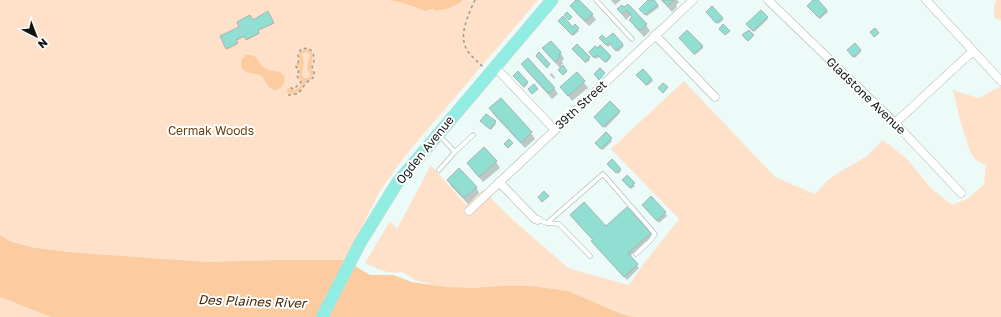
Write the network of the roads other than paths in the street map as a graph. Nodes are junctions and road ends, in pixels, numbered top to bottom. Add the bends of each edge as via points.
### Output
1 (552, 0) edge
2 (596, 0) edge
3 (693, 0) edge
4 (768, 0) edge
5 (926, 0) edge
6 (656, 35) junction
7 (632, 39) dead end
8 (972, 51) junction
9 (490, 68) junction
10 (1001, 81) edge
11 (715, 97) dead end
12 (895, 123) junction
13 (555, 130) junction
14 (438, 134) junction
15 (473, 135) dead end
16 (455, 152) junction
17 (439, 170) dead end
18 (499, 182) junction
19 (961, 193) dead end
20 (469, 211) dead end
21 (538, 220) joint
22 (547, 223) junction
23 (636, 254) dead end
24 (590, 256) dead end
25 (322, 317) edge

1 - 9 main road, Ogden Avenue
2 - 7 lane
3 - 6 street, 39th Street
4 - 12 street, Gladstone Avenue
5 - 8 street
6 - 11 street
6 - 13 street, 39th Street
8 - 10 street
8 - 12 street
9 - 13 street
9 - 14 main road, Ogden Avenue
12 - 19 street, Gladstone Avenue
13 - 18 street, 39th Street
14 - 16 lane
14 - 25 main road, Ogden Avenue via 397,183 360,242
15 - 16 lane
16 - 17 lane
18 - 20 street, 39th Street
18 - 21 street
21 - 22 lane
22 - 23 lane via 603,174 655,234
22 - 24 lane via 559,224

